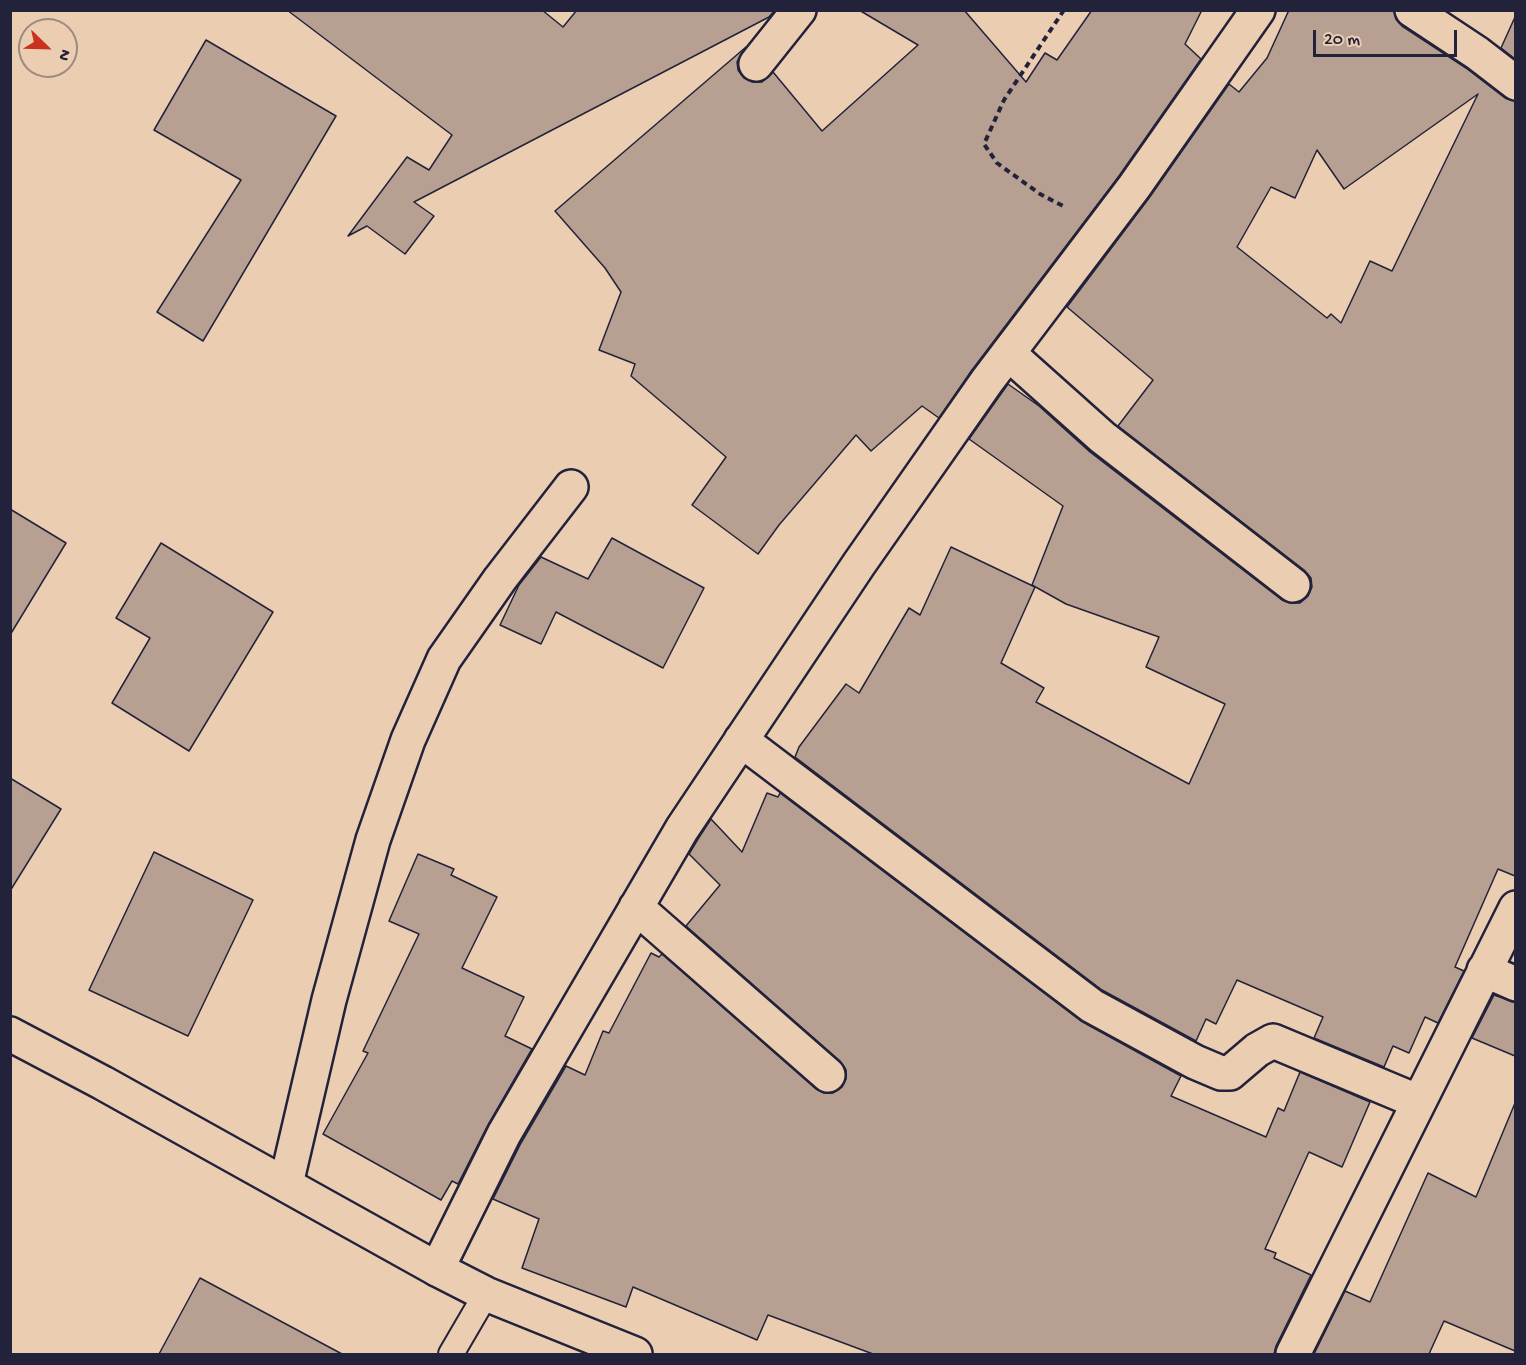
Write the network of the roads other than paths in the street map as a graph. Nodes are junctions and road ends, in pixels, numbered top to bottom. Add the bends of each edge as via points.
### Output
1 (800, 10) edge
2 (1258, 10) edge
3 (1412, 10) edge
4 (756, 64) dead end
5 (1515, 83) edge
6 (1008, 353) junction
7 (572, 488) dead end
8 (1293, 585) dead end
9 (741, 740) junction
10 (636, 907) junction
11 (1515, 908) edge
12 (1484, 970) junction
13 (1515, 984) edge
14 (10, 1034) edge
15 (828, 1076) dead end
16 (1419, 1102) junction
17 (286, 1184) junction
18 (437, 1269) junction
19 (486, 1294) junction
20 (451, 1354) edge
21 (634, 1354) edge
22 (1293, 1354) edge

1 - 4 street
2 - 6 street via 1134,187
3 - 5 street
6 - 8 street via 1102,437
6 - 9 street
7 - 17 street via 500,579 444,659 408,740 357,897
9 - 10 street
9 - 16 street via 1092,1006 1195,1062 1230,1073 1274,1041
10 - 15 street
10 - 18 street via 504,1134
11 - 12 street
12 - 13 street
12 - 16 street
14 - 17 street
16 - 22 street
17 - 18 street
18 - 19 street
19 - 20 lane
19 - 21 street

